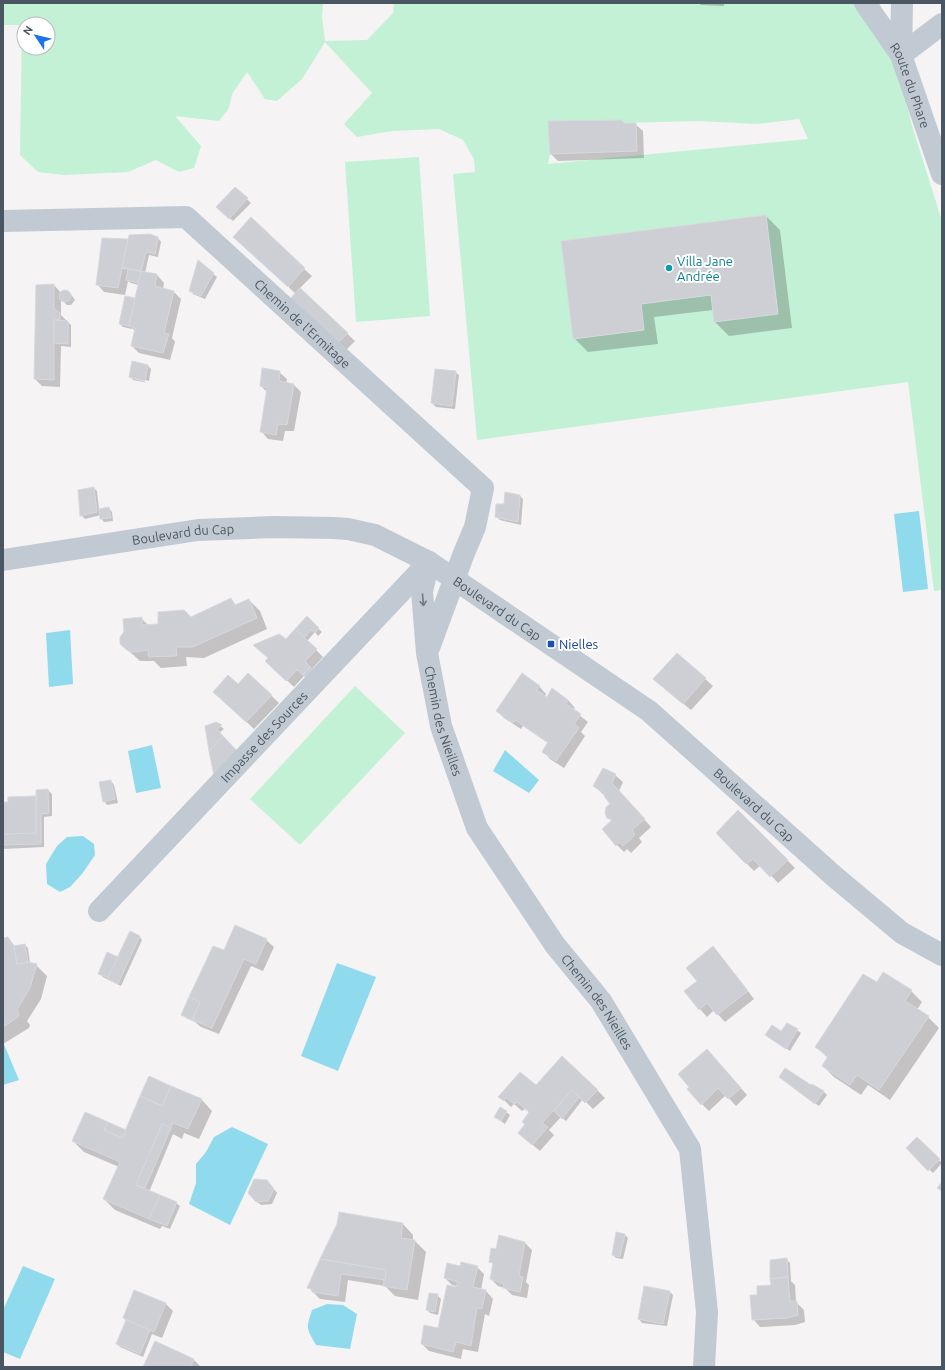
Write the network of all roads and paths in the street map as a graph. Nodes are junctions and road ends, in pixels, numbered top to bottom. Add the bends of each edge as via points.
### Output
1 (865, 3) edge
2 (902, 3) edge
3 (942, 24) edge
4 (901, 56) junction
5 (942, 174) edge
6 (3, 221) edge
7 (3, 560) edge
8 (428, 562) junction
9 (455, 580) junction
10 (427, 653) junction
11 (99, 911) dead end
12 (942, 955) edge
13 (704, 1367) edge

1 - 4 street, Route du Phare
2 - 4 street
3 - 4 street
4 - 5 street, Route du Phare
6 - 9 street, Chemin de l'Ermitage via 186,217 483,488 475,527
7 - 8 street, Boulevard du Cap via 198,530 274,527 348,529 375,535
8 - 9 street, Boulevard du Cap
8 -> 10 street, Chemin des Nieilles via 422,591
8 - 11 street, Impasse des Sources
9 - 10 street, Chemin des Nieilles
9 - 12 street, Boulevard du Cap via 649,710 841,882 902,932
10 - 13 street, Chemin des Nieilles via 441,726 476,828 555,945 601,1001 690,1149 707,1312

